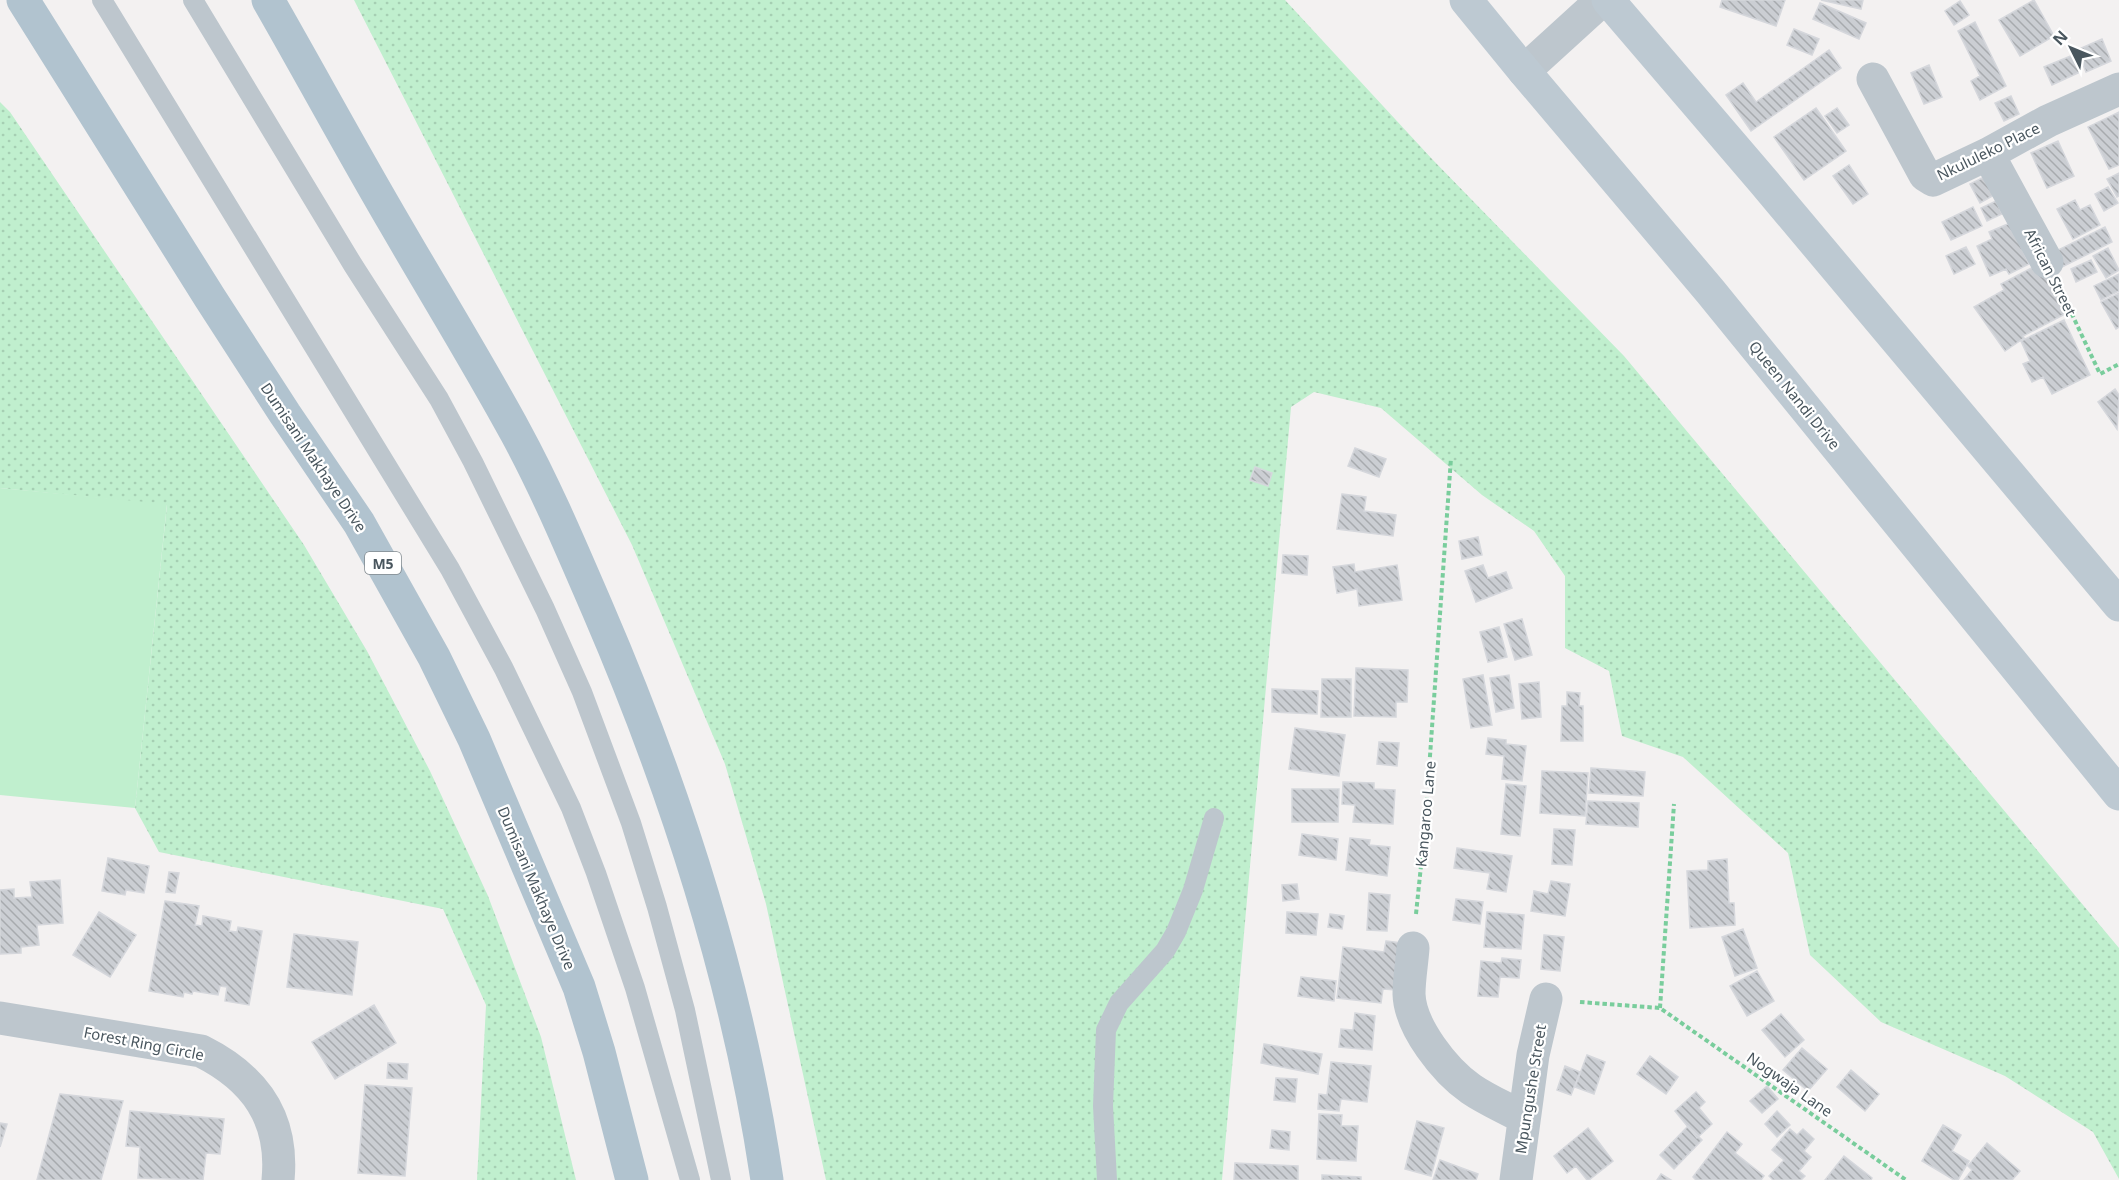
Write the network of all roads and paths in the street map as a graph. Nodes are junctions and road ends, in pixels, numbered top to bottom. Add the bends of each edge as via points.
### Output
1 (23, 0) edge
2 (102, 0) edge
3 (193, 0) edge
4 (268, 0) edge
5 (1466, 0) edge
6 (1602, 0) edge
7 (1608, 0) edge
8 (1524, 71) junction
9 (1873, 79) dead end
10 (2119, 89) edge
11 (1988, 154) junction
12 (2047, 262) joint
13 (2119, 364) edge
14 (1451, 458) dead end
15 (2119, 605) edge
16 (2119, 794) edge
17 (1674, 804) dead end
18 (1214, 818) dead end
19 (1413, 948) joint
20 (1546, 999) joint
21 (1660, 1008) junction
22 (0, 1017) edge
23 (1524, 1118) junction
24 (278, 1180) edge
25 (632, 1180) edge
26 (690, 1180) edge
27 (721, 1180) edge
28 (767, 1180) edge
29 (1107, 1180) edge
30 (1516, 1180) edge
31 (1906, 1180) edge

1 - 25 main road, Dumisani Makhaye Drive / M5 via 260,375 359,523 434,657 474,739 579,987
2 - 26 lane via 450,569 504,669 571,808 596,873 635,988
3 - 27 lane via 439,399 550,619 631,823 657,907 686,1010
4 - 28 main road via 517,435 567,537 623,668 689,853 736,1017
5 - 8 main road, Queen Nandi Drive
6 - 8 street
7 - 15 main road
8 - 16 main road, Queen Nandi Drive via 1710,291
9 - 11 street, Nkululeko Place via 1928,178 1937,179
10 - 11 street, Nkululeko Place
11 - 12 street, African Street
12 - 13 path, African Street via 2100,374
14 - 19 path, Kangaroo Lane
17 - 21 path
18 - 29 lane via 1176,932 1165,951 1119,1003 1106,1030 1103,1106
19 - 23 street via 1409,995 1426,1040 1471,1089
20 - 21 path
20 - 23 street, Mpungushe Street
21 - 31 path, Nogwaja Lane
22 - 24 street, Forest Ring Circle via 201,1051 223,1062 256,1091 270,1115 277,1139
23 - 30 street, Mpungushe Street

